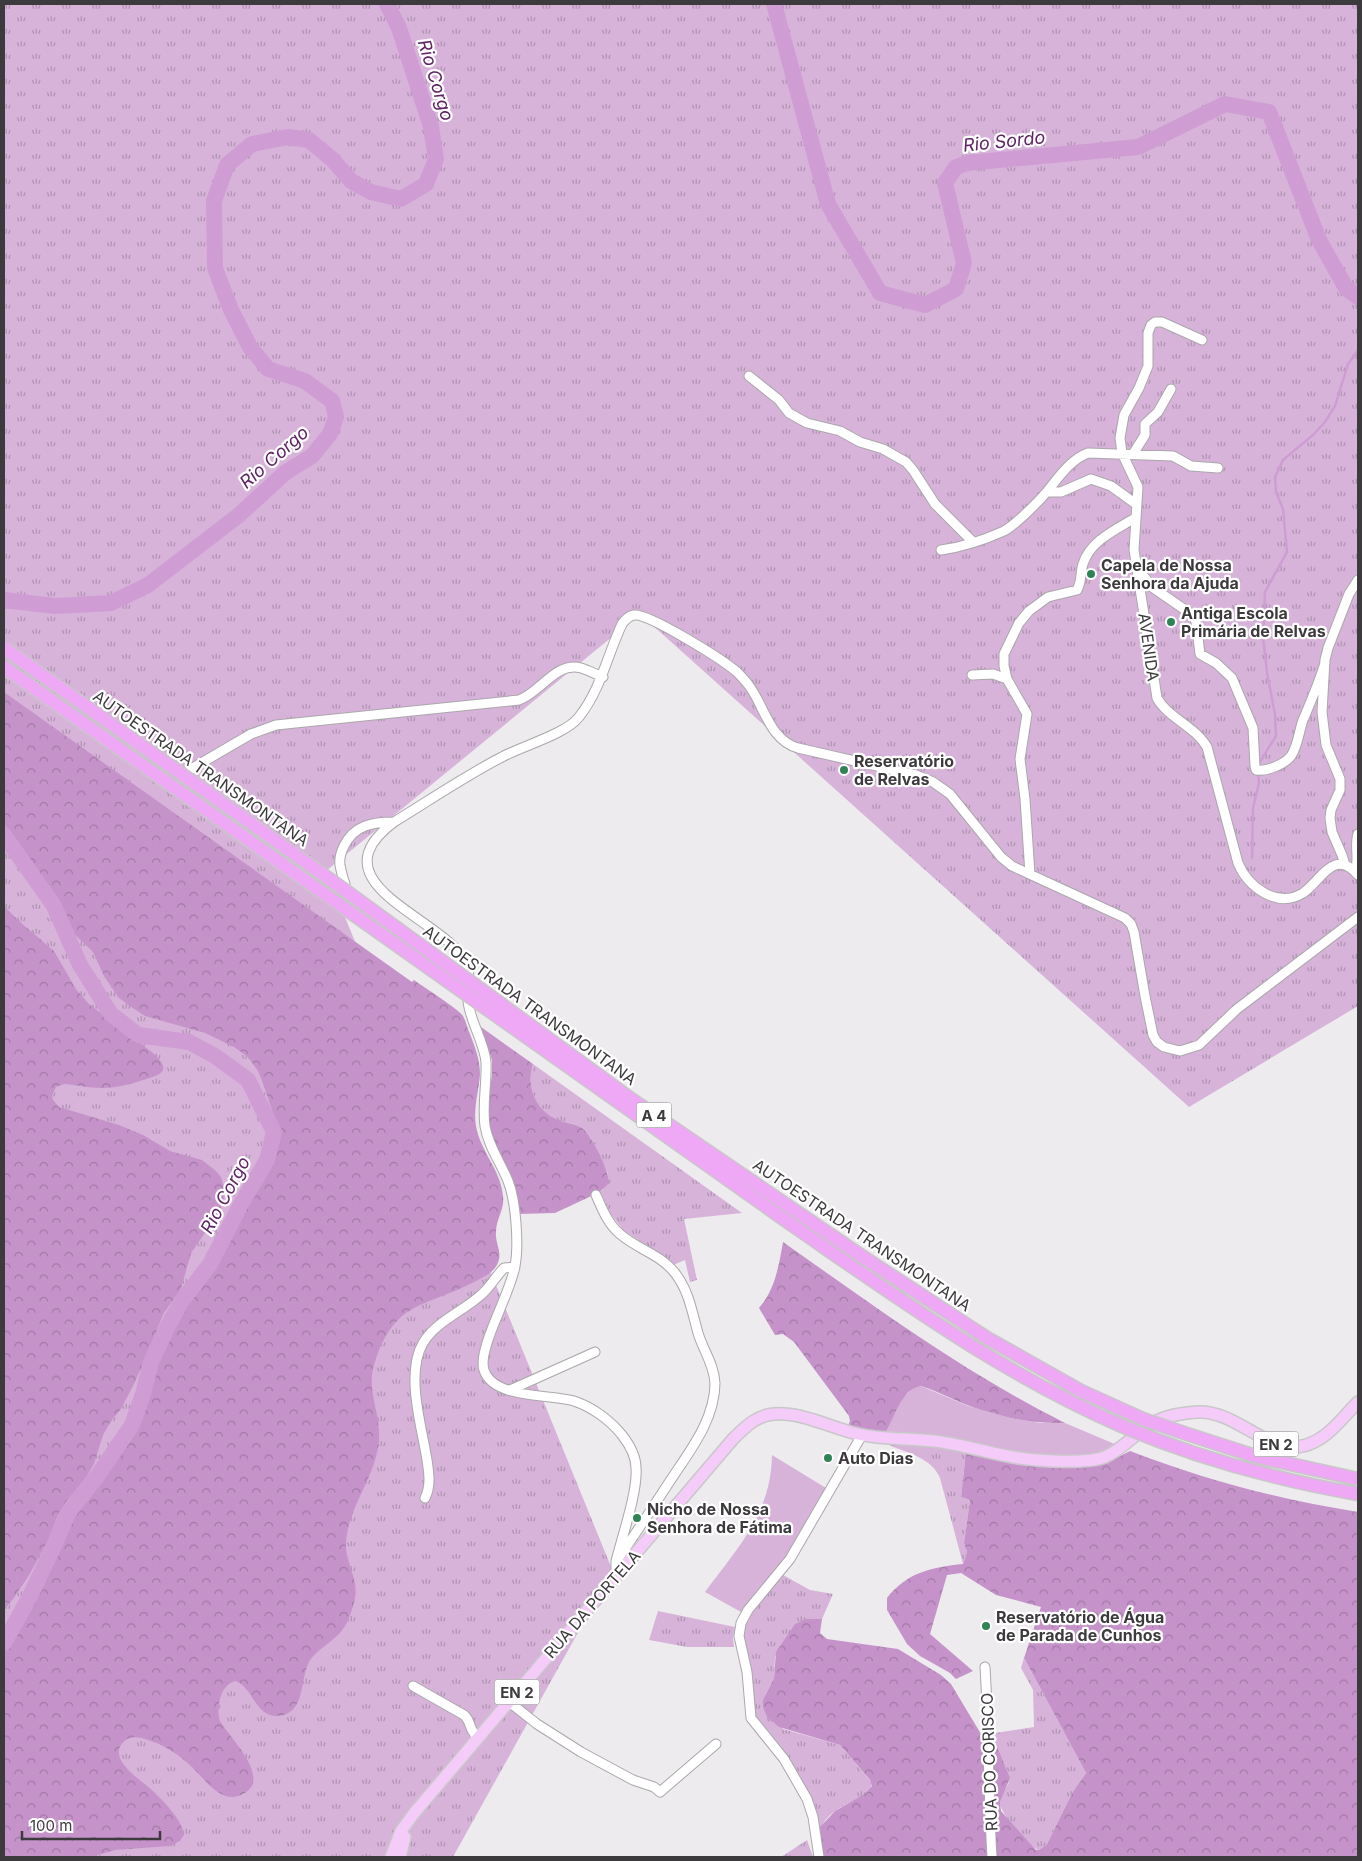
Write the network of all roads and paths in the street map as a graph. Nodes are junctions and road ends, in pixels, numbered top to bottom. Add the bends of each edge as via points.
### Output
1 (1202, 340) dead end
2 (748, 376) dead end
3 (1172, 389) dead end
4 (1122, 453) junction
5 (1133, 454) junction
6 (1218, 468) dead end
7 (1047, 492) junction
8 (1136, 504) junction
9 (1134, 518) junction
10 (973, 542) junction
11 (941, 550) dead end
12 (1136, 566) junction
13 (1358, 580) edge
14 (4, 648) edge
15 (1325, 663) junction
16 (4, 667) edge
17 (972, 675) dead end
18 (603, 677) junction
19 (1007, 678) junction
20 (191, 769) dead end
21 (394, 822) junction
22 (1358, 834) edge
23 (1344, 865) junction
24 (1357, 873) edge
25 (1030, 874) junction
26 (345, 884) dead end
27 (1358, 917) edge
28 (596, 1196) dead end
29 (515, 1267) junction
30 (595, 1352) dead end
31 (510, 1390) junction
32 (1358, 1402) edge
33 (862, 1435) junction
34 (1358, 1479) edge
35 (1358, 1494) edge
36 (425, 1498) dead end
37 (618, 1566) junction
38 (985, 1667) dead end
39 (413, 1686) dead end
40 (508, 1701) junction
41 (478, 1737) junction
42 (716, 1744) dead end
43 (414, 1812) junction
44 (391, 1857) edge
45 (400, 1857) edge
46 (819, 1857) edge
47 (992, 1857) edge

1 - 4 street via 1162,322 1150,326 1148,366 1122,418
2 - 10 street via 779,400 789,413 806,423 883,448 906,462 935,504
3 - 5 street via 1158,412 1145,424 1145,435
4 - 5 street
4 - 7 street via 1090,453 1080,457 1064,470
4 - 8 street, AVENIDA via 1138,487
5 - 6 street via 1173,456 1191,466
7 - 8 street via 1061,492 1091,479 1116,489
7 - 10 street via 1008,529
8 - 9 street, AVENIDA
9 - 12 street, AVENIDA
9 - 19 street via 1102,537 1091,550 1084,562 1077,590 1048,598 1025,615 1005,651
10 - 11 street
12 - 15 street via 1152,587 1193,615 1200,654 1232,678 1253,728 1256,770 1284,763 1292,754
12 - 23 street, AVENIDA via 1157,698 1194,730 1210,752 1236,858 1243,874 1250,883 1279,898 1304,892 1329,868
13 - 15 street via 1350,591 1332,636
14 - 34 highway, AUTOESTRADA TRANSMONTANA / A 4, bridge via 342,888 631,1099 987,1338 1081,1390 1151,1422 1258,1457
15 - 23 street via 1322,722 1326,745 1341,783 1330,818
16 - 35 highway, AUTOESTRADA TRANSMONTANA / A 4, bridge via 792,1225 977,1348 1078,1405 1149,1437 1239,1467
17 - 19 street via 993,674
18 - 20 street via 568,667 529,696 516,701 276,724 251,734
18 - 21 street via 580,716 570,726 500,758
18 - 25 street via 625,621 635,615 651,619 741,676 776,734 786,743 933,782 953,798 1004,860
19 - 25 street via 1027,714 1020,759
21 - 26 street via 369,824 350,836 340,861
21 - 29 street via 374,842 368,855 371,877 380,890 448,942 466,964 468,1001 486,1062 486,1133 511,1193 517,1247
22 - 24 street
23 - 24 street
25 - 27 street via 1129,921 1134,932 1154,1035 1157,1042 1176,1051 1199,1045 1237,1009
28 - 37 street via 616,1230 659,1258 679,1278 690,1300 714,1378 713,1399 705,1423
29 - 31 street via 482,1362 491,1382
29 - 36 street via 504,1268 483,1294 438,1327 420,1350 416,1367 416,1397 428,1470
30 - 31 street
31 - 37 street via 581,1404 609,1422 628,1444 636,1462 636,1480
32 - 33 main road, RUA DA PORTELA / EN 2 via 1322,1437 1298,1447 1271,1442 1232,1420 1207,1412 1157,1421 1111,1454 1091,1460 1020,1458 940,1442
33 - 37 main road, RUA DA PORTELA / EN 2 via 789,1415 767,1415 755,1420 733,1439
33 - 46 street via 790,1559 750,1606 739,1632 751,1718 784,1759 807,1799 814,1817
37 - 40 main road, RUA DA PORTELA / EN 2
38 - 47 street, RUA DO CORISCO
39 - 41 street via 464,1715
40 - 41 main road, RUA DA PORTELA / EN 2
40 - 42 street via 581,1752 660,1792
41 - 43 main road, RUA DA PORTELA / EN 2
43 - 44 main road, RUA DA PORTELA / EN 2 via 401,1831
43 - 45 main road, RUA DA PORTELA / EN 2

